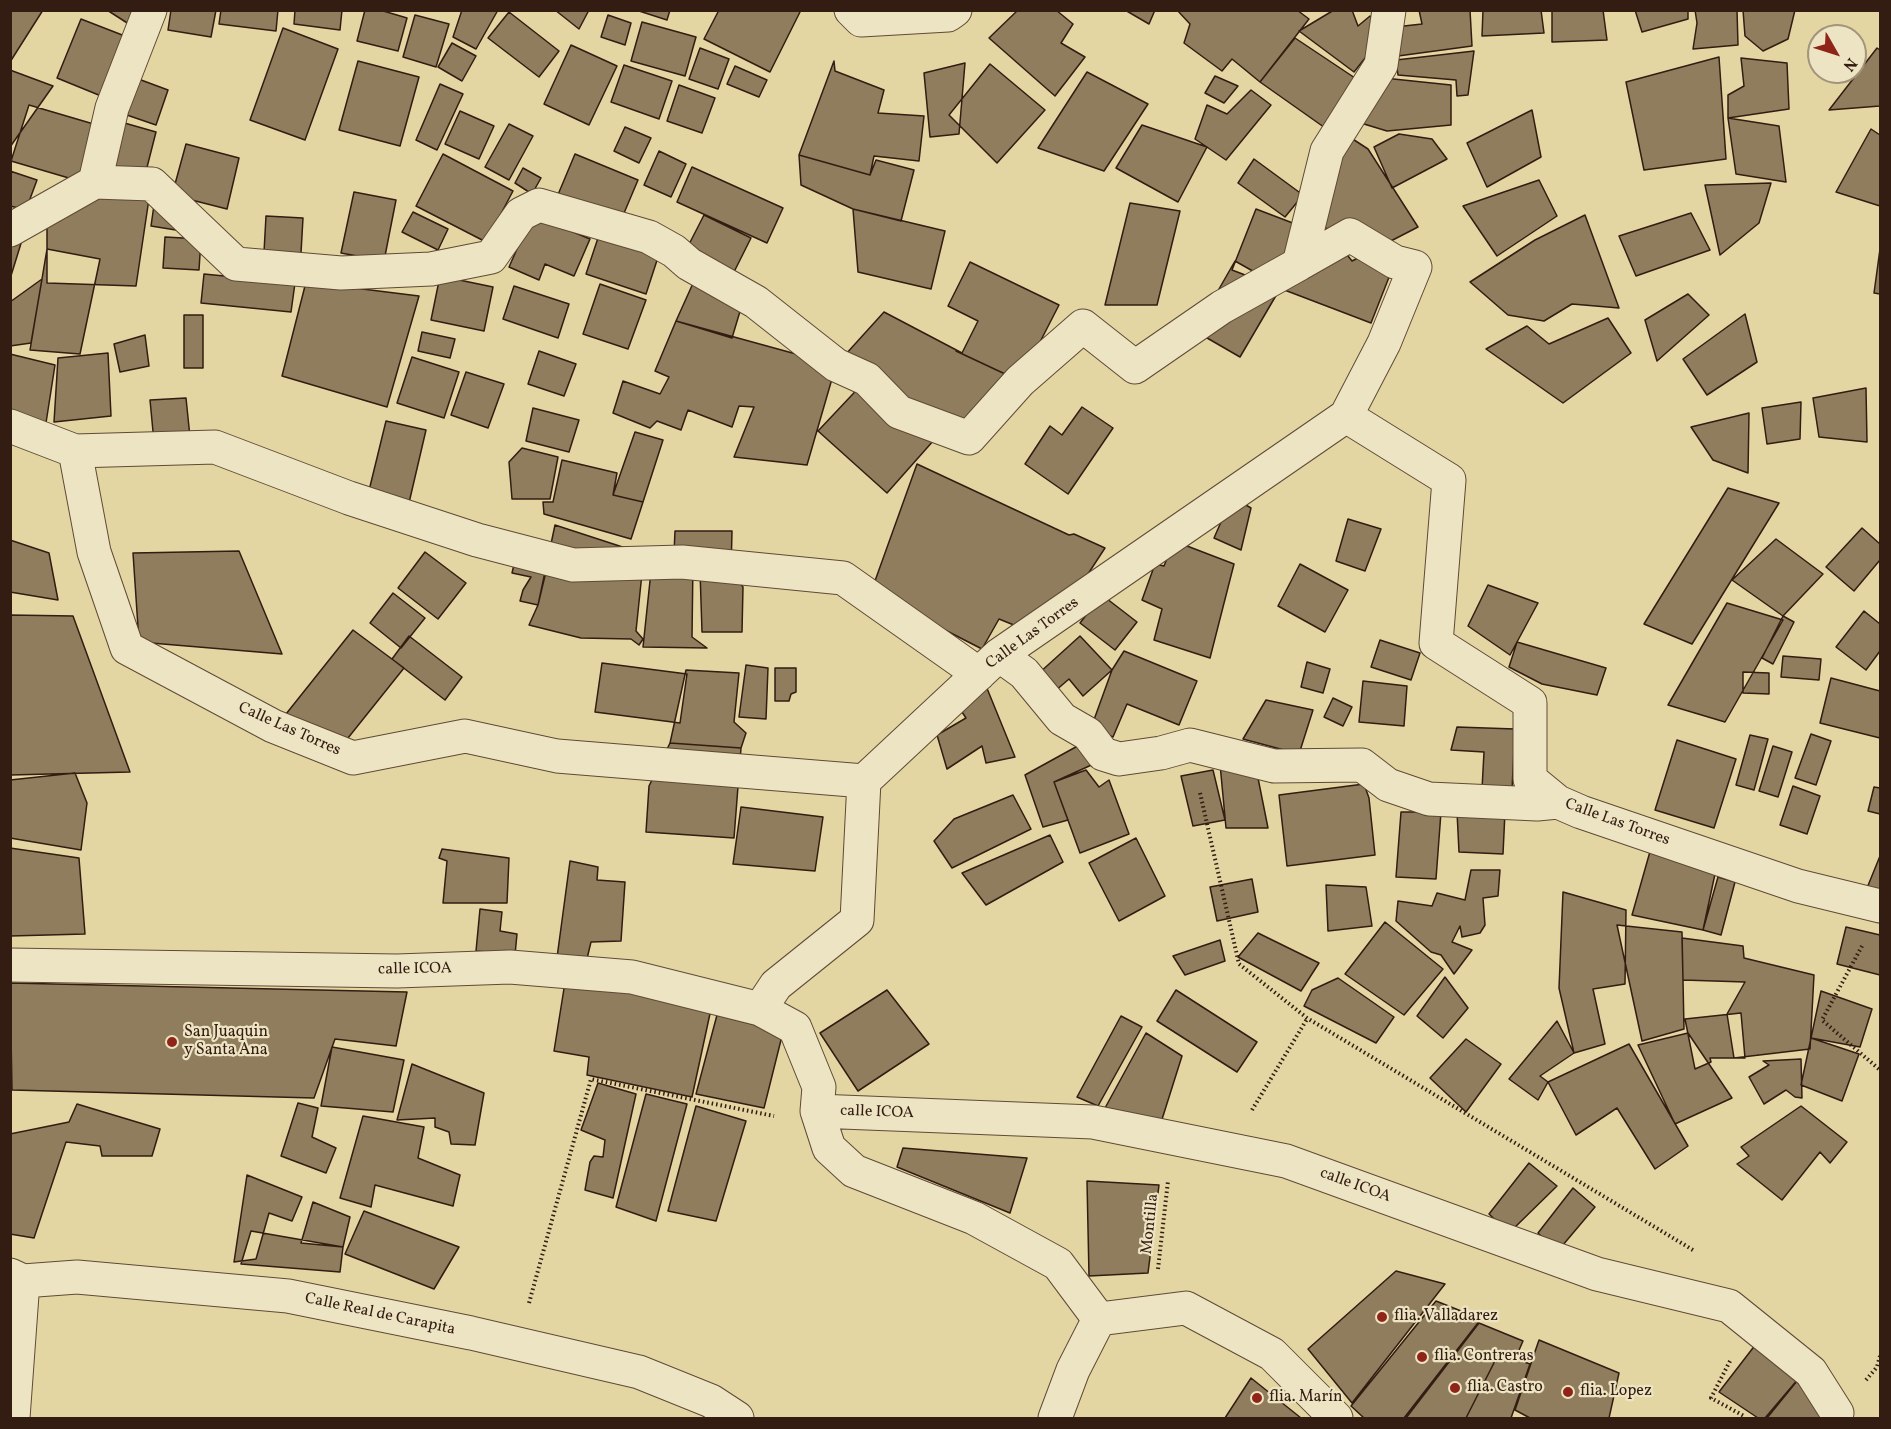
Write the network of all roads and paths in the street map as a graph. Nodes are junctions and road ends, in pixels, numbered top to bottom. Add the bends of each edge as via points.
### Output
1 (150, 10) edge
2 (851, 10) edge
3 (955, 10) edge
4 (1389, 10) edge
5 (95, 183) junction
6 (10, 230) edge
7 (1299, 264) junction
8 (1346, 416) junction
9 (10, 426) edge
10 (75, 450) junction
11 (989, 665) junction
12 (1190, 745) junction
13 (864, 782) junction
14 (1558, 802) junction
15 (1881, 906) edge
16 (1865, 941) dead end
17 (10, 965) edge
18 (760, 1009) junction
19 (1307, 1018) junction
20 (1881, 1070) edge
21 (819, 1118) junction
22 (1172, 1138) junction
23 (1228, 1149) junction
24 (1695, 1251) dead end
25 (17, 1278) edge
26 (536, 1283) dead end
27 (1154, 1312) junction
28 (1099, 1319) junction
29 (1749, 1322) junction
30 (1837, 1413) dead end
31 (13, 1419) edge
32 (737, 1419) edge
33 (1055, 1419) edge
34 (1336, 1419) edge
35 (1743, 1419) edge

1 - 5 street via 112,108
2 - 3 street via 861,20 948,15
4 - 7 street via 1381,64 1327,152
5 - 6 street
5 - 7 street via 152,184 236,264 341,273 431,268 491,257 520,214 539,205 649,237 756,302 836,364 867,378 899,412 969,438 1020,381 1083,326 1135,367 1222,307
7 - 8 street via 1350,235 1395,262 1415,267 1384,343
8 - 11 street, Calle Las Torres
8 - 14 street, Calle Las Torres via 1449,480 1436,643 1530,703 1530,779
9 - 10 street
10 - 11 street via 215,447 477,540 573,565 682,562 843,578
10 - 13 street, Calle Las Torres via 94,552 127,648 273,726 353,758 465,736 557,756
11 - 12 street via 1024,674 1062,719 1088,734 1103,754 1119,759
11 - 13 street, Calle Las Torres
12 - 14 street via 1274,766 1362,765 1388,785 1429,799
12 - 19 path via 1239,964
13 - 18 street via 857,920 776,985
14 - 15 street, Calle Las Torres via 1798,886
16 - 20 path via 1822,1020
17 - 18 street, calle ICOA via 398,971 510,967 632,977
18 - 21 street, calle ICOA via 795,1028 819,1087
19 - 23 path
19 - 24 path
21 - 22 street, calle ICOA via 1093,1122
21 - 26 path via 591,1079
21 - 28 street, calle ICOA via 829,1148 854,1171 974,1218 1058,1264
22 - 23 street, calle ICOA
22 - 27 path, Montilla
23 - 29 street, calle ICOA via 1286,1161 1597,1274 1729,1306
25 - 31 street
25 - 32 street, Calle Real de Carapita via 77,1277 288,1296 639,1372 711,1401
27 - 28 street
27 - 34 street via 1186,1308 1272,1354
28 - 33 street via 1073,1370
29 - 30 street, calle ICOA via 1811,1372
29 - 35 path via 1711,1398 1744,1416

